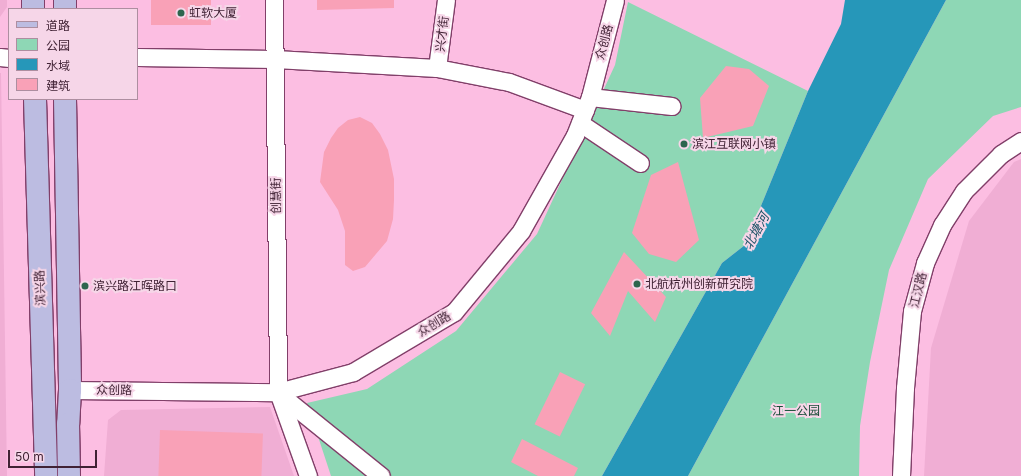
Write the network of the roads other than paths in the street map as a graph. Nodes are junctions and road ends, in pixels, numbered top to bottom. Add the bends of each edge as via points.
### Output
1 (274, 0) edge
2 (446, 0) edge
3 (615, 0) edge
4 (138, 57) edge
5 (275, 59) junction
6 (437, 68) junction
7 (35, 100) edge
8 (65, 100) edge
9 (672, 106) dead end
10 (585, 110) junction
11 (1021, 141) edge
12 (640, 163) dead end
13 (70, 390) junction
14 (278, 392) junction
15 (46, 476) edge
16 (69, 476) edge
17 (308, 476) edge
18 (381, 476) edge
19 (901, 476) edge

1 - 5 street, 创慧街
2 - 6 street, 兴才街
3 - 10 street, 众创路
4 - 5 street
5 - 6 street
5 - 14 street, 创慧街
6 - 10 street via 509,82
7 - 15 main road, 滨兴路
8 - 13 main road
9 - 10 street
10 - 12 street
10 - 14 street, 众创路 via 521,231 454,312 353,372
11 - 19 street, 江汉路 via 1001,154 964,191 942,224 924,262 912,311
13 - 14 street, 众创路
13 - 16 main road
14 - 17 street, 创慧街
14 - 18 street

